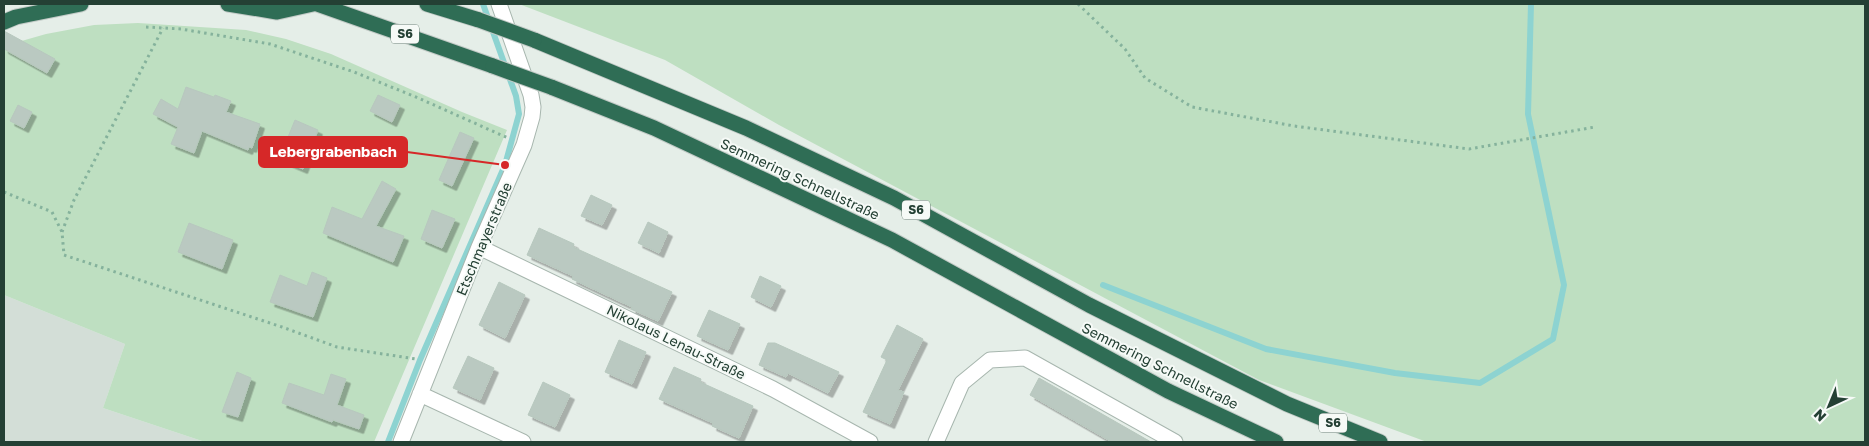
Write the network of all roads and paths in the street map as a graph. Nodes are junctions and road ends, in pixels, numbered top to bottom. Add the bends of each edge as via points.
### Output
1 (81, 4) edge
2 (228, 4) edge
3 (313, 4) edge
4 (317, 4) edge
5 (427, 4) edge
6 (499, 4) edge
7 (1078, 4) edge
8 (4, 22) edge
9 (146, 27) dead end
10 (163, 28) junction
11 (1595, 127) dead end
12 (502, 135) dead end
13 (4, 192) edge
14 (62, 232) junction
15 (479, 247) junction
16 (412, 359) dead end
17 (420, 394) junction
18 (401, 442) edge
19 (523, 442) edge
20 (870, 442) edge
21 (936, 442) edge
22 (1175, 442) edge
23 (1276, 442) edge
24 (1380, 442) edge

1 - 8 highway
2 - 3 highway via 277,12
4 - 23 highway, Semmering Schnellstraße / S6, bridge via 551,87 654,128 892,240 1168,391
5 - 24 highway, Semmering Schnellstraße / S6, bridge via 534,40 746,128 894,198 1089,305 1278,399
6 - 15 street, Etschmayerstraße via 533,107 524,145
7 - 11 path via 1125,49 1144,78 1192,107 1294,126 1469,149
9 - 10 path
10 - 12 path via 270,44 354,72
10 - 14 path via 74,200
13 - 14 path via 52,212
14 - 16 path via 64,255 337,347
15 - 17 street, Etschmayerstraße
15 - 20 street, Nikolaus Lenau-Straße via 773,389
17 - 18 street, Etschmayerstraße
17 - 19 street
21 - 22 street via 962,383 990,360 1025,358

